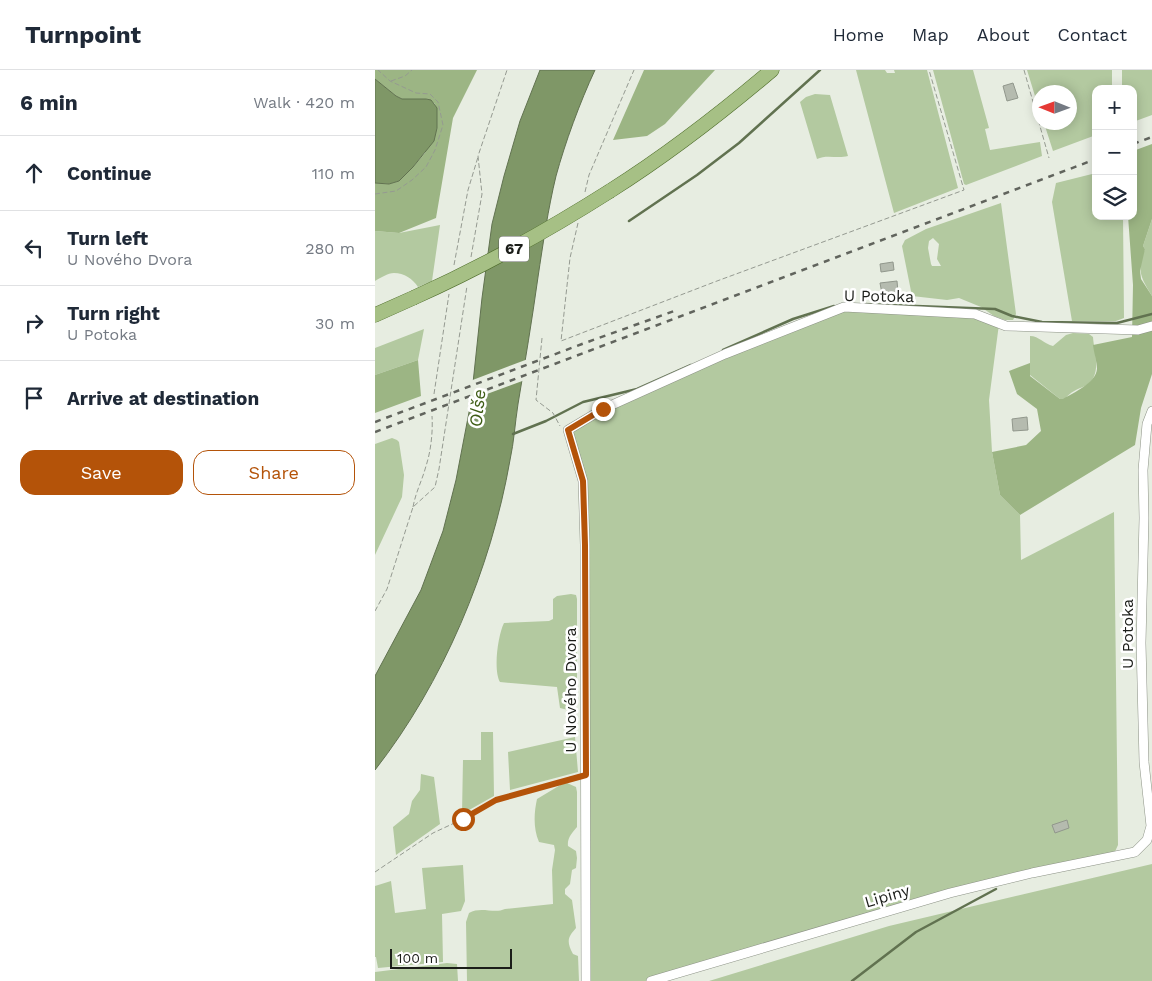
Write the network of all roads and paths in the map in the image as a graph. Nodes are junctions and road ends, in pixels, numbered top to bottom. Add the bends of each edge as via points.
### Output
1 (377, 70) edge
2 (412, 70) edge
3 (507, 70) edge
4 (633, 70) edge
5 (772, 70) edge
6 (929, 70) edge
7 (1024, 70) edge
8 (390, 81) junction
9 (1049, 158) dead end
10 (585, 193) dead end
11 (375, 194) edge
12 (579, 221) dead end
13 (471, 258) dead end
14 (467, 282) dead end
15 (375, 315) edge
16 (1152, 326) edge
17 (543, 338) dead end
18 (1152, 411) edge
19 (432, 416) dead end
20 (568, 430) junction
21 (413, 507) junction
22 (375, 611) edge
23 (586, 775) junction
24 (1135, 852) joint
25 (375, 872) edge
26 (586, 981) edge
27 (651, 981) edge

1 - 8 path
2 - 8 path
3 - 13 path via 478,156 482,194
4 - 10 path via 589,175
5 - 15 main road, 67, bridge via 715,118 610,192 513,249
6 - 12 path via 964,190 561,342 570,258
7 - 9 path
8 - 11 path via 416,93 430,94 438,102 443,125 426,167 396,191
14 - 21 path via 435,487
16 - 20 street, U Potoka via 1138,330 1006,326 975,314 844,307 717,358 603,409
17 - 20 path via 536,400 553,413 558,426
18 - 24 street, U Potoka via 1147,424 1143,470 1141,643 1144,762 1151,826 1147,840
19 - 21 path via 427,465 416,490
20 - 23 street, U Nového Dvora via 583,481
21 - 22 path via 387,589
23 - 25 path via 496,800 433,833
23 - 26 street, U Nového Dvora
24 - 27 street, Lipiny via 950,893

